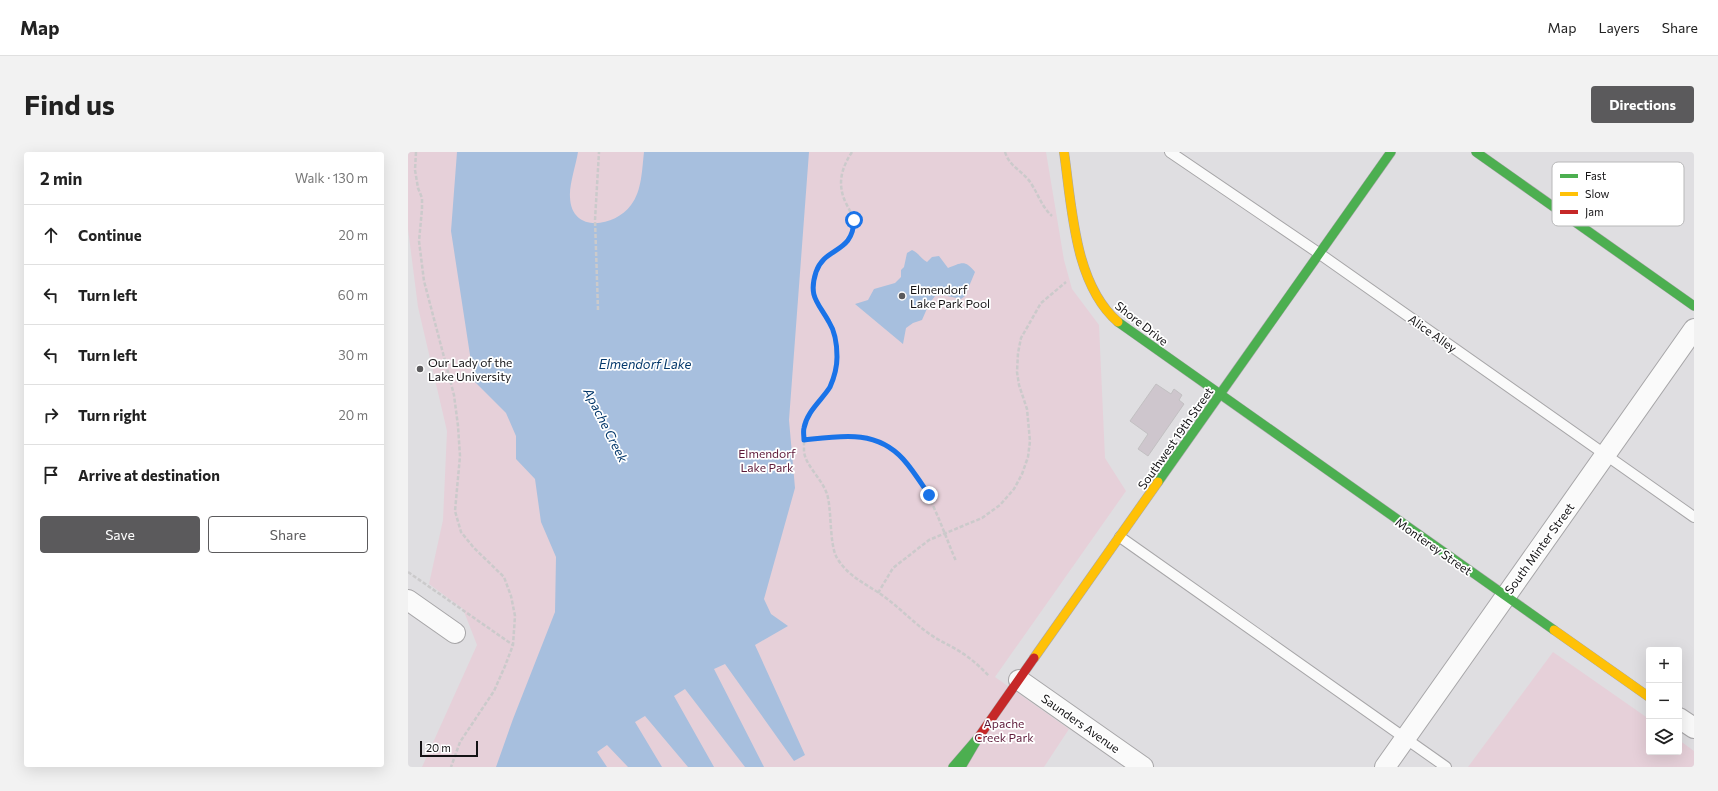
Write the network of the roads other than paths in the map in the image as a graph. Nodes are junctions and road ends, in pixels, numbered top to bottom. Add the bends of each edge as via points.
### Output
1 (1064, 152) edge
2 (1170, 152) edge
3 (1391, 152) edge
4 (1476, 152) edge
5 (1552, 206) edge
6 (1581, 226) edge
7 (1320, 254) junction
8 (1694, 306) edge
9 (1694, 328) edge
10 (1220, 395) junction
11 (1607, 455) junction
12 (1694, 517) edge
13 (1120, 537) junction
14 (1504, 596) junction
15 (408, 600) edge
16 (455, 633) dead end
17 (1019, 680) junction
18 (1646, 695) edge
19 (1680, 719) edge
20 (1694, 728) edge
21 (978, 738) junction
22 (1404, 739) junction
23 (953, 767) edge
24 (961, 767) edge
25 (1143, 767) edge
26 (1385, 767) edge
27 (1446, 767) edge

1 - 10 street, Shore Drive via 1078,246 1096,296 1108,313 1128,330
2 - 7 lane, Alice Alley
3 - 7 street, Southwest 19th Street
4 - 5 street
6 - 8 street
7 - 10 street, Southwest 19th Street
7 - 11 lane, Alice Alley
9 - 11 street, South Minter Street
10 - 13 street, Southwest 19th Street
10 - 14 street, Monterey Street
11 - 12 lane, Alice Alley
11 - 14 street, South Minter Street
13 - 17 street, Southwest 19th Street
13 - 22 lane
14 - 18 street, Monterey Street
14 - 22 street, South Minter Street
15 - 16 street
17 - 21 street, Southwest 19th Street
17 - 25 street, Saunders Avenue
19 - 20 street
21 - 23 street, Southwest 19th Street
21 - 24 street, Southwest 19th Street
22 - 26 street, South Minter Street
22 - 27 lane

